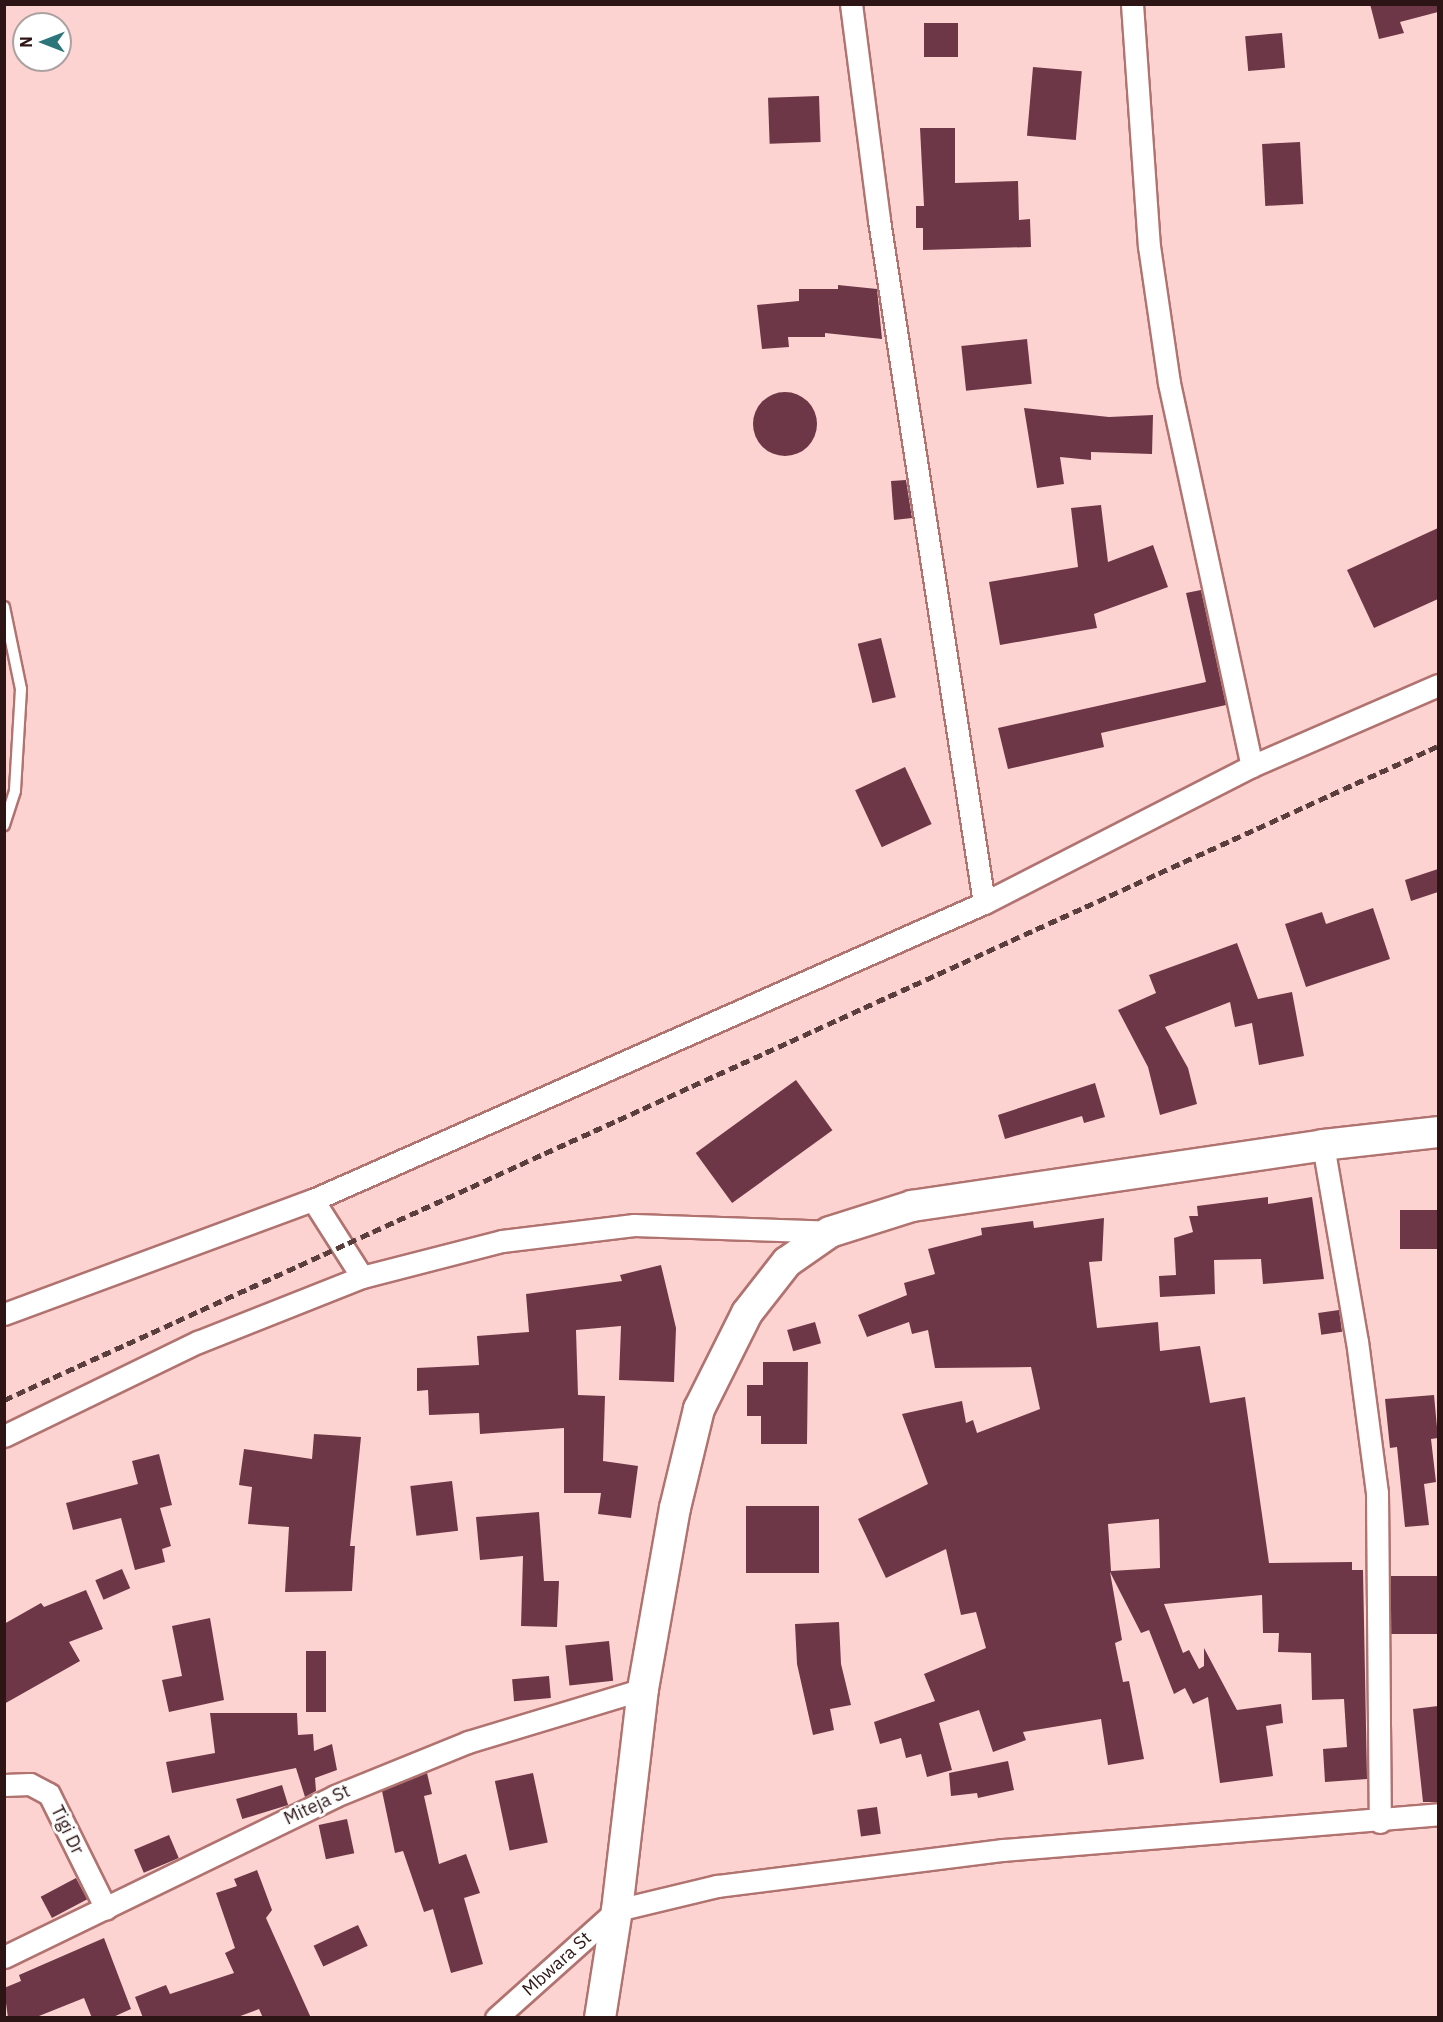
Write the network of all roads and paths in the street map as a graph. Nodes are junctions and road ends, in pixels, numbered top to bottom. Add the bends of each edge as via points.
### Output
1 (851, 4) edge
2 (1132, 4) edge
3 (4, 607) edge
4 (1438, 685) edge
5 (1252, 766) junction
6 (4, 825) edge
7 (984, 903) junction
8 (1438, 1132) edge
9 (1323, 1145) junction
10 (313, 1200) junction
11 (830, 1232) junction
12 (362, 1277) junction
13 (4, 1314) edge
14 (4, 1436) edge
15 (643, 1689) junction
16 (4, 1785) edge
17 (1438, 1814) edge
18 (1380, 1822) junction
19 (106, 1909) junction
20 (617, 1910) junction
21 (4, 1957) edge
22 (496, 2018) edge
23 (600, 2018) edge

1 - 7 street via 879,220
2 - 5 street via 1149,246 1169,383
3 - 6 lane via 21,689 15,791
4 - 5 street
5 - 7 street
7 - 10 street
8 - 9 street
9 - 11 street via 912,1206
9 - 18 street via 1357,1341 1377,1493
10 - 12 street
10 - 13 street
11 - 12 street via 634,1225 502,1240
11 - 15 street via 787,1262 747,1313 699,1409 675,1508
12 - 14 street via 198,1342
15 - 19 street, Miteja St via 468,1742 335,1796
15 - 20 street
16 - 19 street, Tigi Dr via 30,1784 49,1794
17 - 18 street
18 - 20 street via 1003,1850 717,1886
19 - 21 street, Miteja St
20 - 22 street, Mbwara St
20 - 23 street

